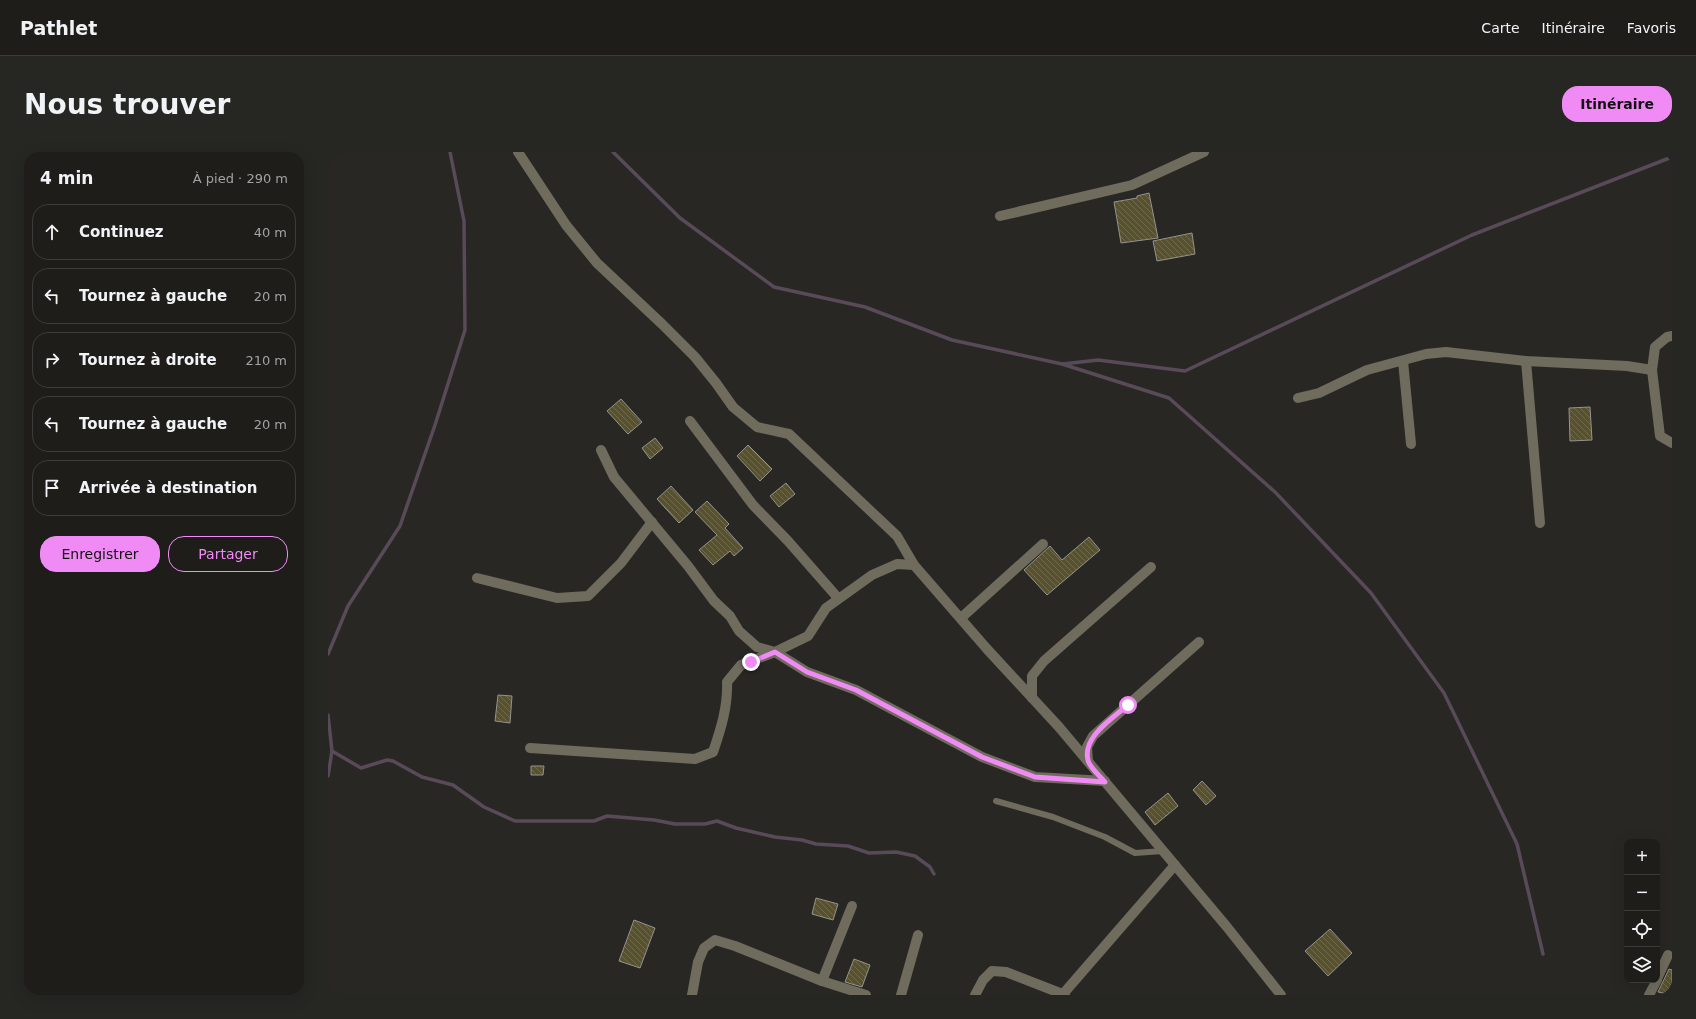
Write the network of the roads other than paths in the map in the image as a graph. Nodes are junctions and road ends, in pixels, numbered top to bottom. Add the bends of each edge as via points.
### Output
1 (518, 152) edge
2 (1204, 152) edge
3 (1000, 216) dead end
4 (1672, 336) edge
5 (1403, 361) junction
6 (1526, 361) junction
7 (1652, 370) junction
8 (1298, 398) dead end
9 (690, 421) dead end
10 (1672, 443) edge
11 (1411, 444) dead end
12 (601, 450) dead end
13 (652, 522) junction
14 (1540, 524) dead end
15 (1043, 544) dead end
16 (914, 565) junction
17 (1151, 567) dead end
18 (477, 578) dead end
19 (838, 598) junction
20 (961, 618) junction
21 (1199, 642) dead end
22 (775, 652) junction
23 (1032, 698) junction
24 (530, 748) dead end
25 (1088, 761) junction
26 (1105, 782) junction
27 (996, 801) dead end
28 (1163, 851) junction
29 (1175, 865) junction
30 (852, 906) dead end
31 (918, 935) dead end
32 (1668, 955) dead end
33 (1660, 973) edge
34 (822, 981) junction
35 (1656, 983) edge
36 (692, 995) edge
37 (866, 995) edge
38 (901, 995) edge
39 (975, 995) edge
40 (1064, 995) edge
41 (1281, 995) edge
42 (1650, 995) edge

1 - 16 street via 566,225 597,263 695,357 732,407 757,427 789,434 897,536
2 - 3 street via 1132,185
4 - 7 street via 1655,347
5 - 6 street via 1426,354 1446,352
5 - 8 street via 1366,370 1319,393
5 - 11 street
6 - 7 street via 1627,366
6 - 14 street
7 - 10 street via 1660,436
9 - 19 street via 753,505
12 - 13 street via 614,477
13 - 18 street via 621,563 588,596 557,598
13 - 22 street via 714,601 730,616 739,631 757,647
15 - 20 street
16 - 19 street via 897,564 885,569
16 - 20 street
17 - 23 street via 1044,661 1032,676
19 - 22 street via 826,608 808,636
20 - 23 street
21 - 25 street via 1093,736 1087,747
22 - 24 street via 741,665 727,682 728,696 713,752 695,759
22 - 26 street via 807,672 856,690 982,757 1035,777
23 - 25 street
25 - 26 street
26 - 28 street
27 - 28 lane via 1053,817 1104,837 1135,853
28 - 29 street
29 - 40 street
29 - 41 street
30 - 34 street
31 - 38 street
32 - 33 street
34 - 36 street via 715,940 704,948 698,962
34 - 37 street
35 - 42 street
39 - 40 street via 983,980 992,971 1006,972

